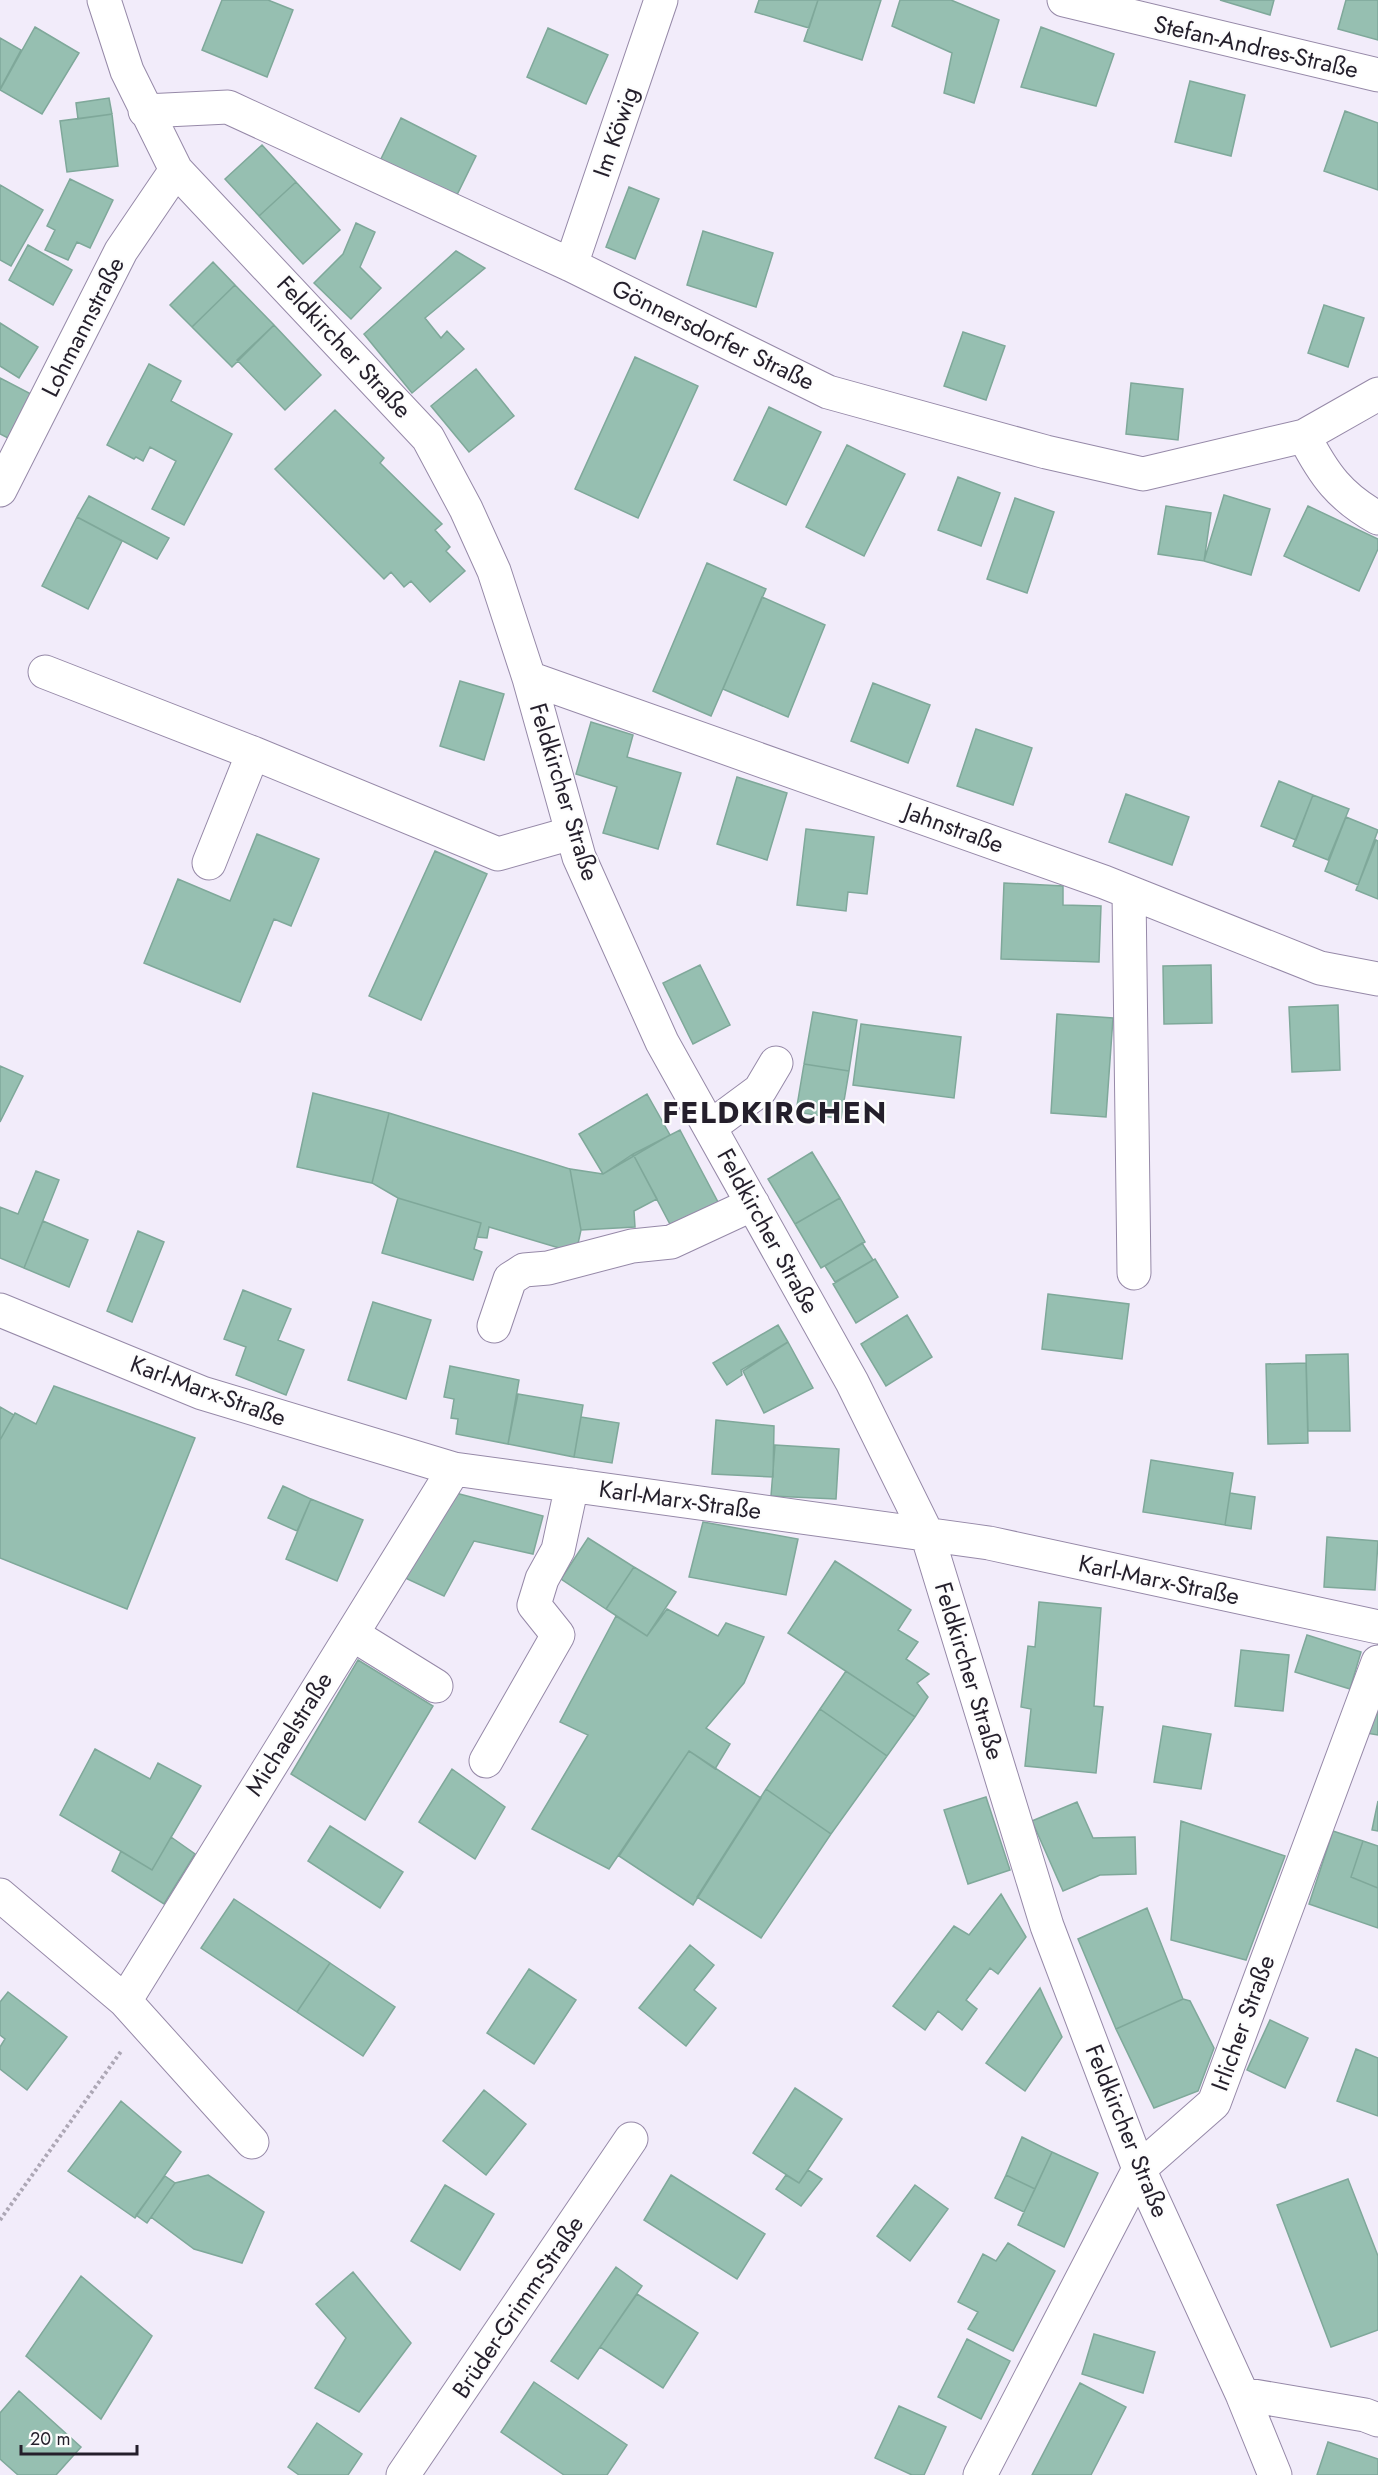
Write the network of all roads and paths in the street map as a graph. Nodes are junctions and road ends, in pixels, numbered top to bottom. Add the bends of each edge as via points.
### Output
1 (104, 0) edge
2 (661, 0) edge
3 (1064, 0) edge
4 (1378, 75) edge
5 (145, 111) junction
6 (176, 170) junction
7 (571, 265) junction
8 (1378, 394) edge
9 (1304, 436) junction
10 (0, 490) edge
11 (1378, 518) edge
12 (45, 672) dead end
13 (529, 678) junction
14 (253, 753) junction
15 (572, 833) junction
16 (209, 863) dead end
17 (1129, 893) junction
18 (1378, 979) edge
19 (776, 1063) dead end
20 (710, 1127) junction
21 (753, 1204) junction
22 (1134, 1273) dead end
23 (0, 1310) edge
24 (494, 1326) dead end
25 (454, 1469) junction
26 (573, 1485) junction
27 (927, 1534) junction
28 (1378, 1628) edge
29 (352, 1634) junction
30 (1378, 1662) edge
31 (436, 1686) dead end
32 (486, 1761) dead end
33 (0, 1894) edge
34 (134, 2010) junction
35 (631, 2139) dead end
36 (252, 2142) dead end
37 (1139, 2169) junction
38 (0, 2220) edge
39 (1242, 2394) junction
40 (1378, 2420) edge
41 (403, 2475) edge
42 (980, 2475) edge
43 (1275, 2475) edge

1 - 5 street, Feldkircher Straße via 127,71
2 - 7 street, Im Köwig
3 - 4 street, Stefan-Andres-Straße
5 - 6 street, Feldkircher Straße
5 - 7 street, Gönnersdorfer Straße via 228,107
6 - 10 street, Lohmannstraße via 121,251
6 - 13 street, Feldkircher Straße via 428,438 494,571
7 - 9 street, Gönnersdorfer Straße via 828,392 1046,452 1143,474
8 - 9 street, Gönnersdorfer Straße
9 - 11 street via 1321,469 1353,504
12 - 14 street
13 - 15 street, Feldkircher Straße
13 - 17 street, Jahnstraße
14 - 15 street via 498,854
14 - 16 street
15 - 20 street, Feldkircher Straße via 662,1042
17 - 18 street, Jahnstraße via 1320,968
17 - 22 street
19 - 20 street via 760,1090
20 - 21 street, Feldkircher Straße
21 - 24 street via 671,1242 632,1246 548,1268 524,1270 510,1279
21 - 27 street, Feldkircher Straße via 852,1382
23 - 25 street, Karl-Marx-Straße via 202,1393
25 - 26 street, Karl-Marx-Straße
25 - 29 street, Michaelstraße
26 - 27 street, Karl-Marx-Straße
26 - 32 street via 558,1550 534,1605 558,1635
27 - 28 street, Karl-Marx-Straße via 990,1543
27 - 37 street, Feldkircher Straße via 1047,1926
29 - 31 street
29 - 34 street, Michaelstraße
30 - 37 street, Irlicher Straße via 1214,2103
33 - 34 street
34 - 36 street
34 - 38 path
35 - 41 street, Brüder-Grimm-Straße
37 - 39 street, Feldkircher Straße
37 - 42 street, Irlicher Straße
39 - 40 street
39 - 43 street, Feldkircher Straße

